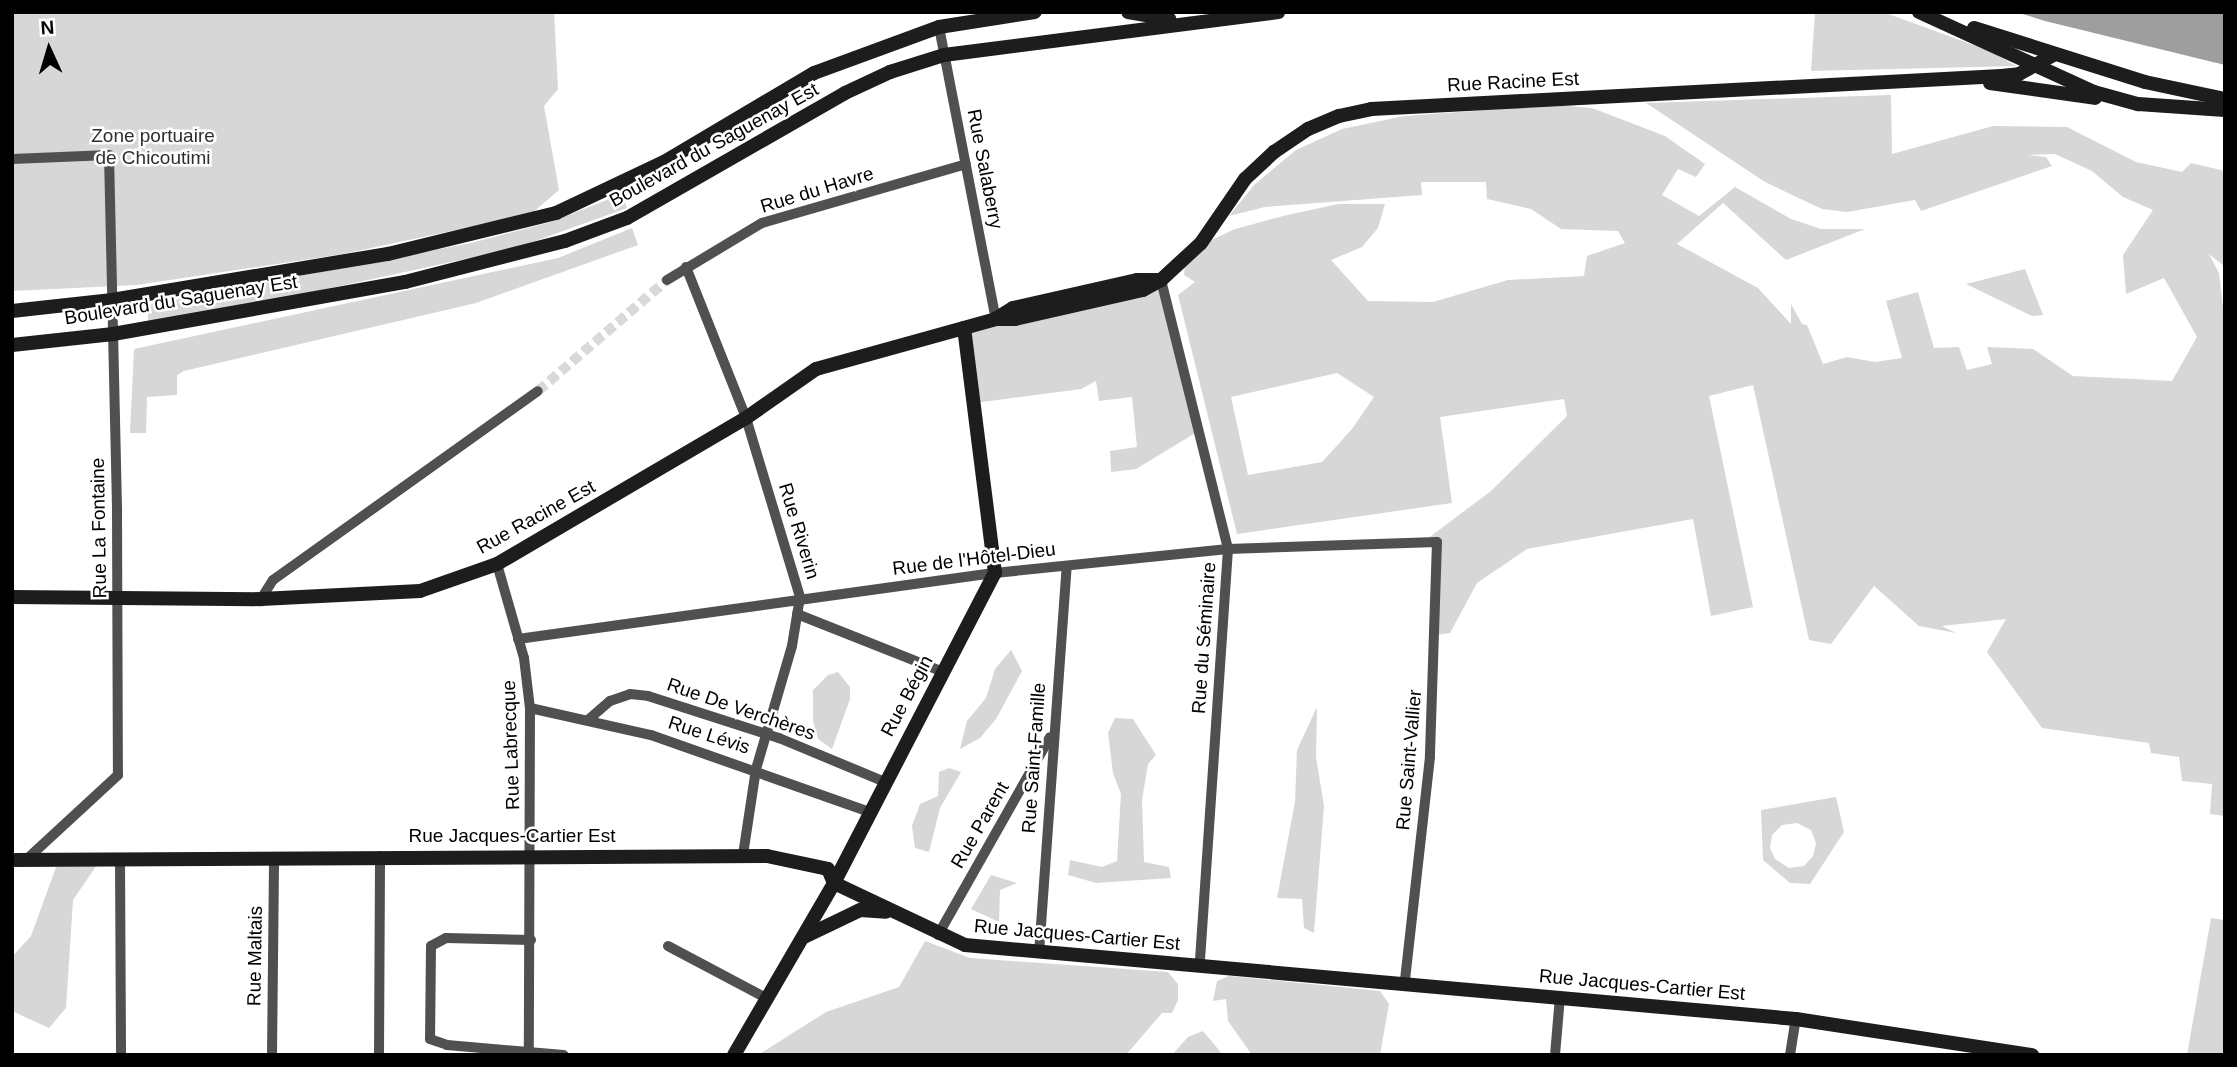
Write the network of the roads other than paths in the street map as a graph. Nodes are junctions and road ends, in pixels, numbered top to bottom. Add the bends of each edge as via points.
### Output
1 (1035, 12) edge
2 (1128, 12) edge
3 (1278, 12) edge
4 (1919, 12) edge
5 (1926, 12) edge
6 (1185, 22) junction
7 (939, 27) junction
8 (2055, 54) junction
9 (944, 55) junction
10 (2033, 65) junction
11 (1936, 77) junction
12 (2225, 99) edge
13 (2137, 104) junction
14 (2225, 110) edge
15 (12, 159) edge
16 (966, 164) junction
17 (686, 267) junction
18 (667, 280) tunnel mouth
19 (1161, 280) junction
20 (112, 300) junction
21 (12, 311) edge
22 (996, 319) junction
23 (964, 328) junction
24 (113, 334) junction
25 (12, 345) edge
26 (538, 391) tunnel mouth
27 (746, 418) junction
28 (1437, 542) joint
29 (1228, 549) junction
30 (497, 564) junction
31 (1067, 566) junction
32 (995, 573) junction
33 (12, 597) edge
34 (800, 597) junction
35 (118, 598) junction
36 (261, 599) junction
37 (797, 614) junction
38 (518, 639) junction
39 (942, 671) junction
40 (530, 708) junction
41 (588, 720) junction
42 (766, 733) junction
43 (1053, 733) junction
44 (756, 769) junction
45 (885, 782) junction
46 (872, 813) junction
47 (532, 854) junction
48 (743, 855) junction
49 (380, 856) junction
50 (274, 857) junction
51 (120, 859) junction
52 (19, 860) edge
53 (834, 883) junction
54 (893, 912) junction
55 (938, 935) junction
56 (803, 938) junction
57 (531, 940) junction
58 (668, 946) dead end
59 (1039, 953) junction
60 (1200, 964) junction
61 (1405, 981) junction
62 (1560, 997) junction
63 (768, 999) junction
64 (1796, 1019) junction
65 (529, 1054) edge
66 (121, 1055) edge
67 (272, 1055) edge
68 (379, 1055) edge
69 (564, 1055) edge
70 (734, 1055) edge
71 (1555, 1055) edge
72 (1790, 1055) edge
73 (2032, 1055) edge

1 - 7 main road, Boulevard du Saguenay Est
2 - 6 main road, Boulevard du Saguenay Est
3 - 6 main road, Boulevard du Saguenay Est
4 - 10 main road
5 - 8 main road
6 - 9 main road, Boulevard du Saguenay Est
7 - 9 street, Rue Salaberry
7 - 20 main road, Boulevard du Saguenay Est via 814,73 664,162 555,213 388,254
8 - 10 main road, Rue Racine Est
8 - 12 main road via 2145,82
9 - 16 street, Rue Salaberry
9 - 24 main road, Boulevard du Saguenay Est via 845,93 627,218 565,241 405,282
10 - 11 main road, Rue Racine Est via 2019,74
10 - 13 main road via 2094,92
11 - 13 main road, Rue Racine Est
11 - 19 main road, Rue Racine Est via 1371,109 1339,116 1308,128 1274,152 1245,179 1200,243
13 - 14 main road
15 - 20 street, Rue La Fontaine via 109,155
16 - 17 street, Rue du Havre via 762,223
16 - 22 street, Rue Salaberry
17 - 18 street, Rue du Havre
17 - 27 street, Rue Riverin
19 - 22 main road, Rue Racine Est via 1143,290
19 - 29 street, Rue du Séminaire
20 - 21 main road, Boulevard du Saguenay Est
20 - 24 street, Rue La Fontaine
22 - 23 main road, Rue Racine Est
23 - 27 main road, Rue Racine Est via 816,369
23 - 32 main road, Rue Bégin via 998,561
24 - 25 main road, Boulevard du Saguenay Est
24 - 35 street, Rue La Fontaine
26 - 36 street via 273,580
27 - 30 main road, Rue Racine Est
27 - 34 street, Rue Riverin
28 - 29 street, Rue de l'Hôtel-Dieu
28 - 61 street, Rue Saint-Vallier via 1430,757
29 - 31 street, Rue de l'Hôtel-Dieu
29 - 60 street, Rue du Séminaire
30 - 36 main road, Rue Racine Est via 420,591
30 - 38 street, Rue Labrecque
31 - 32 street, Rue de l'Hôtel-Dieu
31 - 43 street, Rue Saint-Famille
32 - 34 street, Rue de l'Hôtel-Dieu
32 - 39 main road, Rue Bégin
33 - 35 main road, Rue Racine Est
34 - 37 street, Rue Riverin
34 - 38 street, Rue de l'Hôtel-Dieu
35 - 36 main road, Rue Racine Est
35 - 52 street, Rue La Fontaine via 118,775
37 - 39 street
37 - 42 street, Rue Riverin
38 - 40 street, Rue Labrecque
39 - 45 main road, Rue Bégin
40 - 41 street, Rue Lévis
40 - 47 street, Rue Labrecque
41 - 42 street, Rue De Verchères via 610,701 630,694
41 - 44 street, Rue Lévis
42 - 44 street, Rue Riverin
42 - 45 street, Rue De Verchères
43 - 55 street, Rue Parent
43 - 59 street, Rue Saint-Famille
44 - 46 street, Rue Lévis
44 - 48 street, Rue Riverin
45 - 46 main road, Rue Bégin
46 - 53 main road, Rue Bégin
47 - 48 main road, Rue Jacques-Cartier Est
47 - 49 main road, Rue Jacques-Cartier Est
47 - 57 street, Rue Labrecque
48 - 53 main road, Rue Jacques-Cartier Est via 828,869
49 - 50 main road, Rue Jacques-Cartier Est
49 - 68 street
50 - 51 main road, Rue Jacques-Cartier Est
50 - 67 street, Rue Maltais
51 - 52 main road, Rue Jacques-Cartier Est
51 - 66 street
53 - 54 main road, Rue Jacques-Cartier Est
53 - 56 main road, Rue Bégin
54 - 55 main road, Rue Jacques-Cartier Est
54 - 56 main road via 860,910
55 - 59 main road, Rue Jacques-Cartier Est via 965,945
56 - 63 main road, Rue Bégin
57 - 65 street, Rue Labrecque
57 - 65 street via 446,938 431,946 430,1039
58 - 63 street
59 - 60 main road, Rue Jacques-Cartier Est
60 - 61 main road, Rue Jacques-Cartier Est
61 - 62 main road, Rue Jacques-Cartier Est
62 - 64 main road, Rue Jacques-Cartier Est
62 - 71 street
63 - 70 main road, Rue Bégin
64 - 72 street
64 - 73 main road, Rue Jacques-Cartier Est
65 - 69 street

